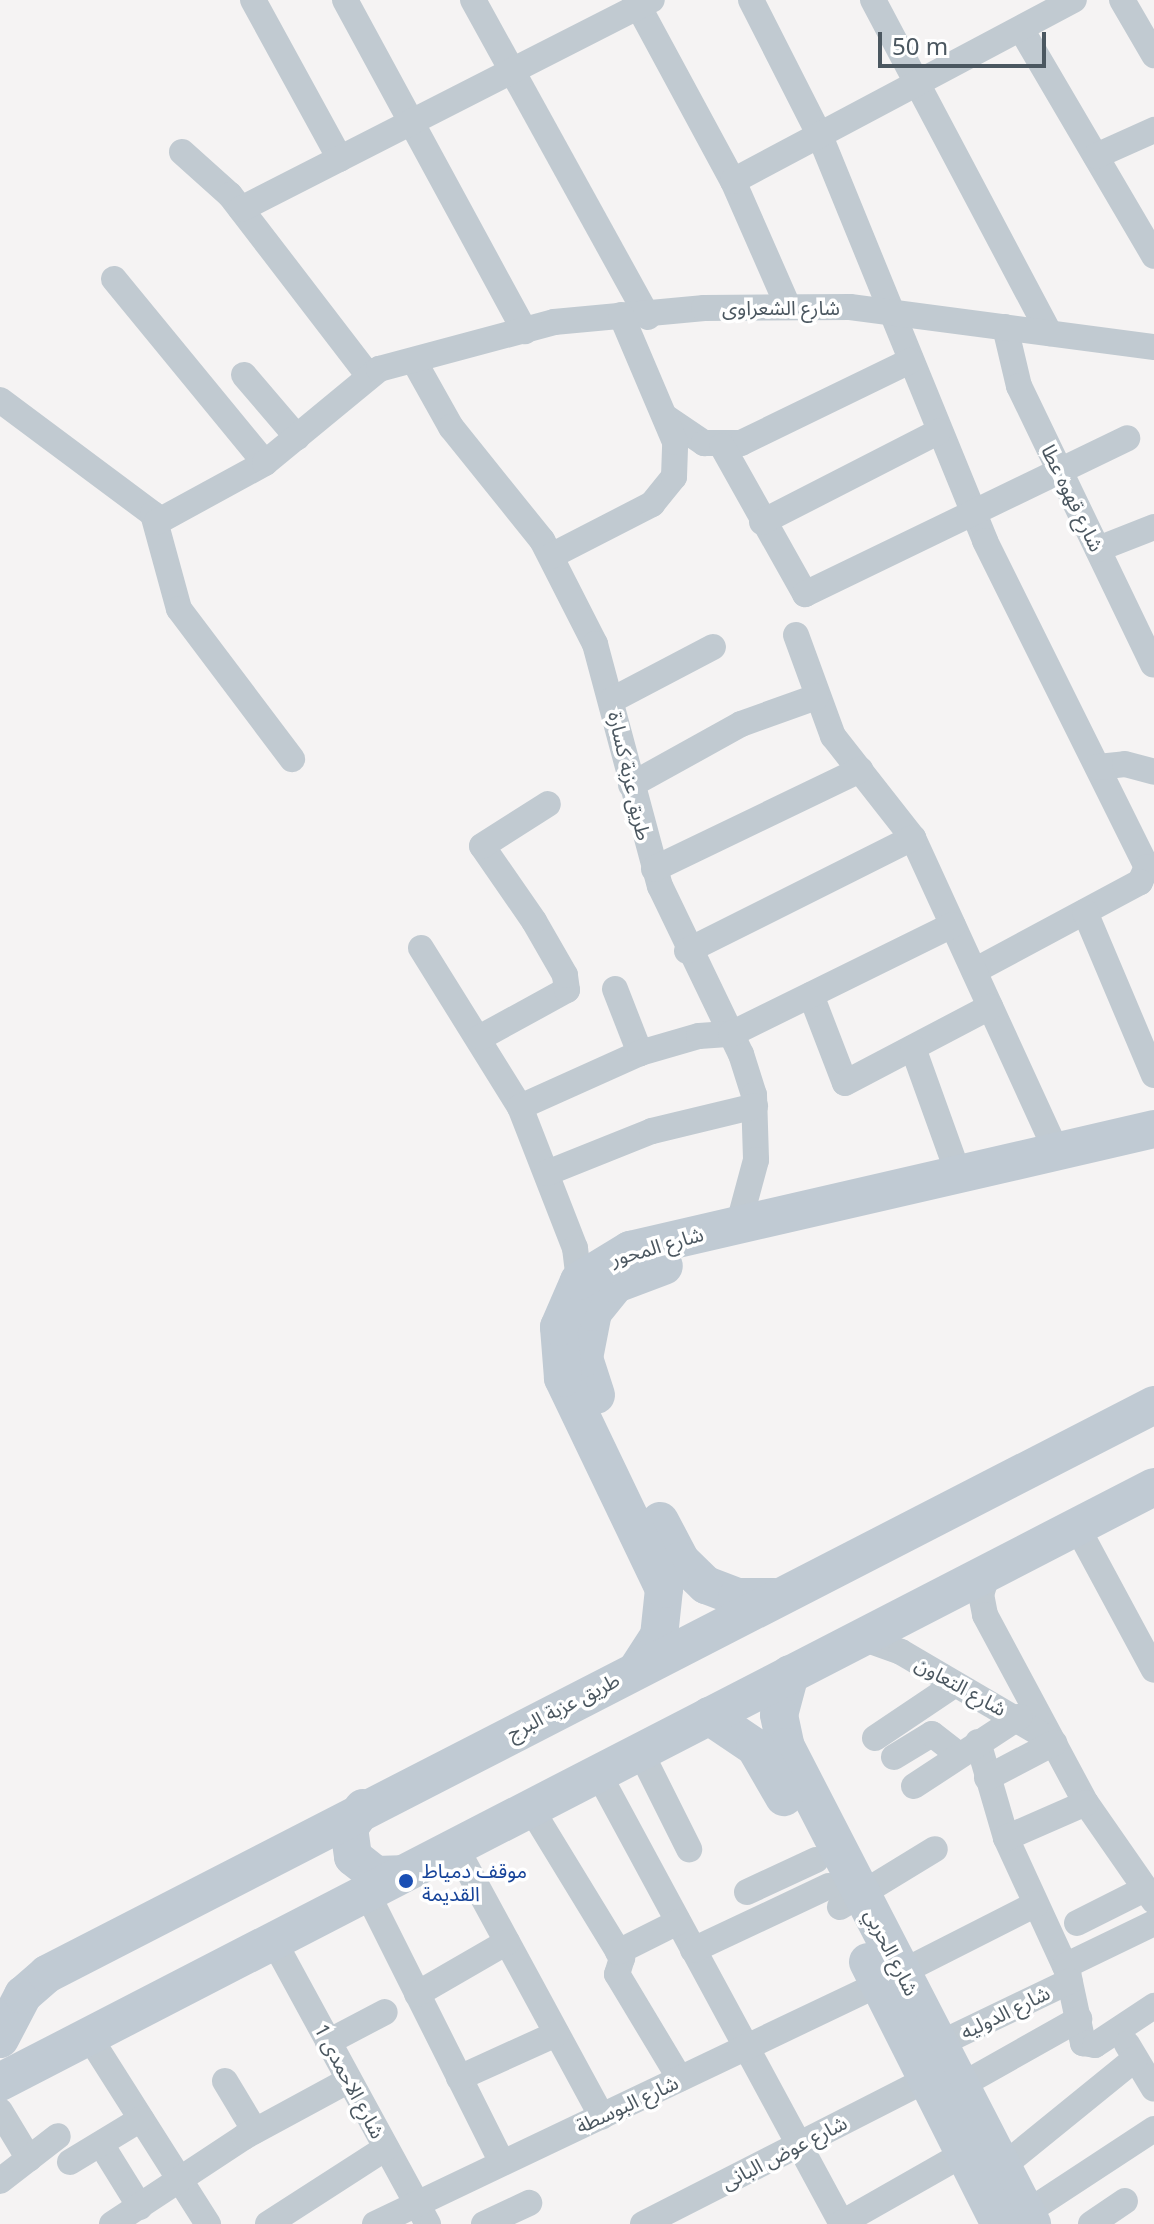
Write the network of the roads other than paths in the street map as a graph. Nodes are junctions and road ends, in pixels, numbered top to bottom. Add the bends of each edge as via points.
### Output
1 (253, 0) edge
2 (345, 0) edge
3 (473, 0) edge
4 (751, 0) edge
5 (873, 0) edge
6 (1074, 0) edge
7 (1122, 0) edge
8 (642, 2) edge
9 (1021, 29) junction
10 (1154, 55) edge
11 (513, 72) junction
12 (919, 86) junction
13 (411, 122) junction
14 (1154, 130) edge
15 (820, 136) junction
16 (182, 152) dead end
17 (1096, 156) junction
18 (340, 159) junction
19 (733, 181) junction
20 (241, 209) junction
21 (1154, 256) edge
22 (114, 279) dead end
23 (788, 306) junction
24 (892, 310) junction
25 (621, 315) junction
26 (648, 317) junction
27 (1005, 327) junction
28 (525, 331) junction
29 (1049, 333) junction
30 (1154, 347) edge
31 (414, 361) junction
32 (910, 361) junction
33 (244, 375) dead end
34 (368, 375) junction
35 (0, 400) edge
36 (667, 418) junction
37 (938, 432) junction
38 (297, 437) junction
39 (1127, 438) dead end
40 (722, 446) junction
41 (265, 463) junction
42 (1060, 471) junction
43 (973, 514) junction
44 (157, 522) junction
45 (762, 522) junction
46 (1154, 527) edge
47 (1098, 549) junction
48 (551, 556) junction
49 (1145, 626) edge
50 (796, 635) dead end
51 (713, 647) dead end
52 (1153, 664) edge
53 (816, 697) junction
54 (612, 700) junction
55 (292, 759) dead end
56 (1098, 767) junction
57 (860, 770) junction
58 (1154, 772) edge
59 (631, 785) junction
60 (548, 804) dead end
61 (913, 838) junction
62 (654, 869) junction
63 (1085, 912) junction
64 (953, 925) junction
65 (421, 948) dead end
66 (687, 951) junction
67 (974, 971) junction
68 (615, 989) dead end
69 (811, 995) junction
70 (990, 1007) junction
71 (731, 1034) junction
72 (481, 1037) junction
73 (913, 1048) junction
74 (640, 1053) junction
75 (1154, 1075) edge
76 (755, 1106) junction
77 (520, 1107) junction
78 (1154, 1129) edge
79 (1056, 1151) junction
80 (1154, 1153) edge
81 (547, 1173) junction
82 (958, 1173) junction
83 (739, 1223) junction
84 (579, 1281) junction
85 (1154, 1405) edge
86 (1152, 1492) edge
87 (1077, 1527) junction
88 (670, 1566) junction
89 (988, 1573) junction
90 (780, 1595) junction
91 (862, 1638) junction
92 (638, 1668) junction
93 (1154, 1670) edge
94 (790, 1674) junction
95 (954, 1685) junction
96 (709, 1716) junction
97 (1019, 1717) junction
98 (1054, 1743) junction
99 (968, 1748) junction
100 (640, 1751) junction
101 (598, 1773) junction
102 (987, 1778) junction
103 (914, 1786) dead end
104 (1086, 1803) junction
105 (530, 1807) junction
106 (363, 1808) junction
107 (1006, 1838) junction
108 (455, 1846) junction
109 (689, 1849) dead end
110 (935, 1849) dead end
111 (400, 1874) junction
112 (837, 1887) junction
113 (366, 1891) junction
114 (747, 1892) dead end
115 (1149, 1895) edge
116 (1036, 1904) junction
117 (678, 1922) junction
118 (1077, 1923) dead end
119 (1154, 1923) edge
120 (272, 1938) junction
121 (507, 1942) junction
122 (693, 1950) junction
123 (618, 1952) junction
124 (1068, 1974) junction
125 (890, 1978) junction
126 (417, 1994) junction
127 (9, 2004) edge
128 (1154, 2006) edge
129 (385, 2012) dead end
130 (1079, 2019) junction
131 (1120, 2029) junction
132 (556, 2034) junction
133 (88, 2035) junction
134 (0, 2039) edge
135 (328, 2042) junction
136 (939, 2044) junction
137 (745, 2048) junction
138 (1135, 2059) junction
139 (459, 2078) junction
140 (680, 2079) junction
141 (349, 2080) junction
142 (225, 2081) dead end
143 (0, 2082) edge
144 (943, 2083) junction
145 (1154, 2089) edge
146 (0, 2111) edge
147 (602, 2117) junction
148 (141, 2119) junction
149 (1154, 2129) edge
150 (255, 2131) junction
151 (58, 2136) dead end
152 (101, 2144) junction
153 (799, 2145) junction
154 (386, 2148) junction
155 (963, 2154) junction
156 (29, 2159) junction
157 (70, 2162) dead end
158 (502, 2163) junction
159 (1002, 2167) junction
160 (0, 2181) edge
161 (181, 2182) junction
162 (1125, 2201) dead end
163 (529, 2203) dead end
164 (140, 2207) junction
165 (422, 2213) edge
166 (1019, 2220) edge
167 (112, 2224) edge
168 (208, 2224) edge
169 (268, 2224) edge
170 (375, 2224) edge
171 (484, 2224) edge
172 (643, 2224) edge
173 (841, 2224) edge
174 (1091, 2224) edge

1 - 18 street
2 - 13 street
3 - 11 street
4 - 15 street
5 - 12 street
6 - 9 street
7 - 10 street
8 - 11 street
8 - 19 street
9 - 12 street
9 - 17 street
11 - 13 street
11 - 26 street
12 - 15 street
12 - 29 street
13 - 18 street
13 - 28 street
14 - 17 street
15 - 19 street
15 - 24 street
16 - 20 street
17 - 21 street
18 - 20 street
19 - 23 street
20 - 34 street via 272,258
22 - 41 street
23 - 24 street, شارع الشعراوى
23 - 26 street, شارع الشعراوى via 684,309
24 - 27 street, شارع الشعراوى
24 - 32 street
25 - 26 street, شارع الشعراوى
25 - 28 street, شارع الشعراوى
25 - 36 street
27 - 29 street, شارع الشعراوى
27 - 42 street, شارع قهوه عطا via 1014,375
28 - 31 street, شارع الشعراوى
29 - 30 street, شارع الشعراوى
31 - 34 street, شارع الشعراوى
31 - 48 street, طريق عزبة كسارة via 451,427
32 - 37 street
32 - 40 street via 751,440
33 - 38 street
34 - 38 street
35 - 44 street via 147,507
36 - 40 street via 687,436
36 - 48 street via 678,453 669,488 641,510
37 - 43 street
37 - 45 street
38 - 41 street
39 - 42 street
40 - 45 street
41 - 44 street
42 - 43 street
42 - 47 street, شارع قهوه عطا
43 - 45 street via 805,594
43 - 56 street
44 - 55 street via 179,609
46 - 47 street
47 - 49 street, شارع قهوه عطا
48 - 54 street, طريق عزبة كسارة via 588,625
49 - 52 street, شارع قهوه عطا
50 - 53 street
51 - 54 street
53 - 57 street via 833,736
53 - 59 street via 741,724
54 - 59 street, طريق عزبة كسارة
56 - 58 street via 1125,764
56 - 63 street via 1148,871
57 - 61 street
57 - 62 street
59 - 62 street, طريق عزبة كسارة
60 - 72 street via 482,846 534,921 565,975 567,990
61 - 64 street
61 - 66 street
62 - 66 street, طريق عزبة كسارة
63 - 67 street
63 - 75 street
64 - 67 street
64 - 69 street
65 - 72 street
66 - 71 street, طريق عزبة كسارة
67 - 70 street
68 - 74 street
69 - 71 street
69 - 73 street via 842,1082
70 - 73 street
70 - 79 street
71 - 74 street via 699,1036
71 - 76 street, طريق عزبة كسارة
72 - 77 street
73 - 82 street
74 - 77 street
76 - 81 street via 652,1131
76 - 83 street, طريق عزبة كسارة via 756,1160
77 - 81 street
78 - 79 street, شارع المحور
79 - 82 street, شارع المحور
80 - 88 street, شارع المحور via 648,1269 616,1284 588,1323 586,1370
81 - 84 street via 578,1259
82 - 83 street, شارع المحور
83 - 84 street, شارع المحور via 619,1254
84 - 88 street, شارع المحور via 559,1327 563,1378
85 - 90 street, طريق عزبة البرج
86 - 87 street
87 - 89 street
87 - 93 street
88 - 90 street, شارع المحور via 721,1593 746,1599
88 - 92 street, شارع المحور via 662,1628
89 - 91 street
89 - 98 street, شارع التعاون via 981,1594 985,1615
90 - 92 street, طريق عزبة البرج
91 - 94 street
91 - 95 street, شارع التعاون
92 - 106 street, طريق عزبة البرج
94 - 96 street
94 - 112 street, شارع الحربي via 779,1706 783,1739
95 - 97 street, شارع التعاون
95 - 99 street via 884,1747 932,1734
96 - 100 street
96 - 112 street, شارع الحربي via 760,1753
97 - 98 street, شارع التعاون
97 - 99 street
98 - 102 street
98 - 104 street, شارع التعاون
99 - 102 street
99 - 103 street
100 - 101 street
100 - 109 street
101 - 105 street
101 - 117 street
102 - 107 street
104 - 107 street
104 - 115 street, شارع التعاون
105 - 108 street
105 - 123 street
106 - 111 street via 349,1828 353,1857 376,1875
106 - 127 street, طريق عزبة البرج via 47,1974
107 - 116 street
108 - 111 street
108 - 121 street
110 - 112 street
111 - 113 street
112 - 114 street
112 - 122 street
112 - 125 street, شارع الحربي
113 - 120 street
113 - 126 street
115 - 118 street
116 - 124 street
116 - 125 street, شارع البوسطة
117 - 122 street
117 - 123 street
119 - 124 street, شارع الدوليه
120 - 133 street
120 - 135 street, شارع الاحمدى 1
121 - 126 street
121 - 132 street
122 - 137 street
123 - 140 street via 622,1962 616,1972
124 - 130 street
124 - 136 street, شارع الدوليه
125 - 136 street, شارع الحربي
125 - 137 street, شارع البوسطة
125 - 144 street, شارع الحربي
126 - 139 street
127 - 134 street, طريق عزبة البرج
128 - 131 street
129 - 135 street
130 - 131 street via 1088,2046
130 - 144 street, شارع عوض البانى
131 - 138 street
132 - 139 street
132 - 147 street
133 - 143 street
133 - 148 street
135 - 141 street, شارع الاحمدى 1
136 - 144 street, شارع الحربي
137 - 140 street, شارع البوسطة
137 - 153 street
138 - 145 street
138 - 159 street
139 - 158 street
140 - 147 street, شارع البوسطة
141 - 150 street
141 - 154 street, شارع الاحمدى 1
142 - 150 street
144 - 153 street, شارع عوض البانى
144 - 155 street, شارع الحربي
144 - 159 street, شارع الحربي
146 - 156 street
147 - 158 street, شارع البوسطة
148 - 152 street
148 - 161 street
149 - 166 street
150 - 161 street
151 - 156 street
152 - 157 street
152 - 164 street
153 - 172 street, شارع عوض البانى
153 - 173 street
154 - 165 street, شارع الاحمدى 1
154 - 169 street
155 - 166 street, شارع الحربي
155 - 173 street
156 - 160 street
158 - 165 street, شارع البوسطة
159 - 166 street, شارع الحربي
161 - 164 street
161 - 168 street
162 - 174 street
163 - 171 street
164 - 167 street
165 - 170 street, شارع البوسطة

